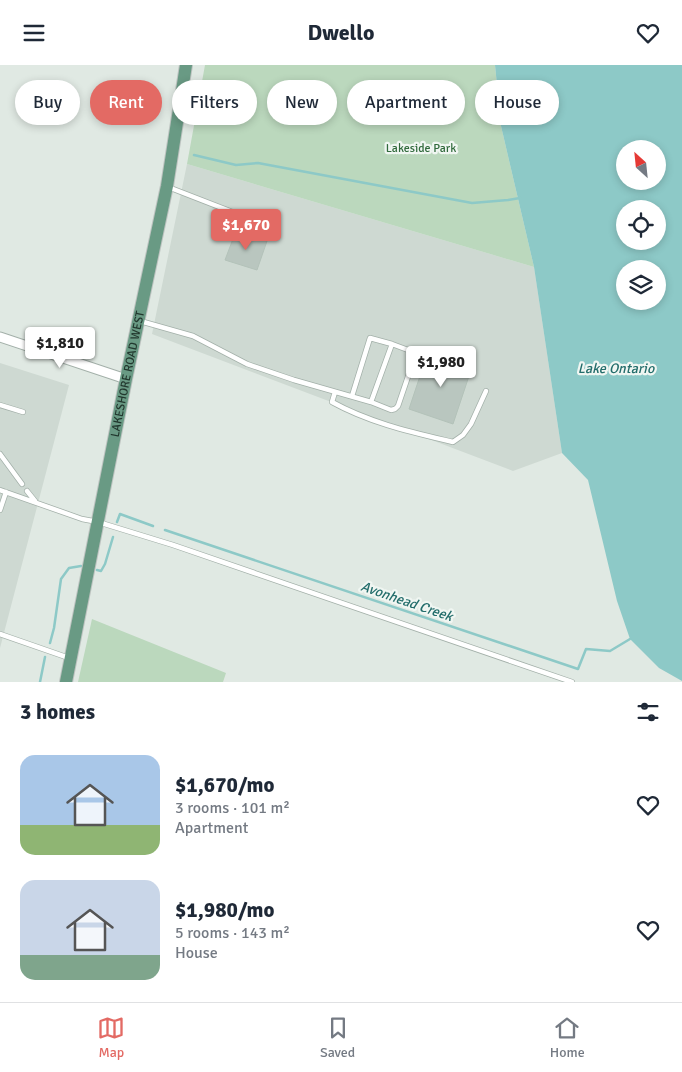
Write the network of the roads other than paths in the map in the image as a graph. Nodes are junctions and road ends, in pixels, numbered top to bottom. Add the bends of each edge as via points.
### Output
1 (186, 65) edge
2 (167, 186) junction
3 (271, 227) dead end
4 (138, 320) junction
5 (0, 337) edge
6 (392, 344) junction
7 (126, 379) junction
8 (486, 391) dead end
9 (335, 392) junction
10 (352, 396) junction
11 (371, 402) junction
12 (0, 405) edge
13 (23, 412) dead end
14 (0, 454) edge
15 (22, 484) dead end
16 (0, 490) edge
17 (27, 491) dead end
18 (6, 492) junction
19 (36, 502) junction
20 (0, 509) edge
21 (98, 522) junction
22 (0, 634) edge
23 (70, 658) junction
24 (66, 682) edge
25 (572, 682) edge

1 - 2 main road, LAKESHORE ROAD WEST
2 - 3 lane
2 - 4 main road, LAKESHORE ROAD WEST
4 - 7 main road, LAKESHORE ROAD WEST
4 - 9 lane via 193,336 247,363
5 - 7 street
6 - 10 lane via 370,339
6 - 11 lane
6 - 11 lane via 416,353 398,406 391,410
7 - 21 main road, LAKESHORE ROAD WEST
8 - 9 lane via 471,424 453,442 389,426 350,412 332,402
9 - 10 lane
10 - 11 lane
12 - 13 lane
14 - 15 lane
16 - 18 lane
17 - 19 lane
18 - 19 lane
18 - 20 lane
19 - 21 lane
21 - 23 main road, LAKESHORE ROAD WEST
21 - 25 lane
22 - 23 lane
23 - 24 main road, LAKESHORE ROAD WEST

